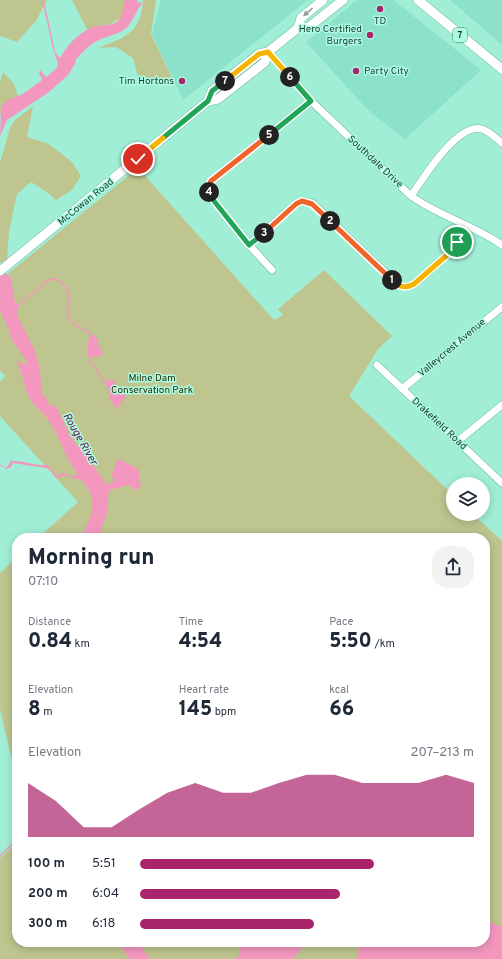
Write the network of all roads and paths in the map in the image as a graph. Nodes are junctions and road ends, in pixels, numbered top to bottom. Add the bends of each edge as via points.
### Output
1 (323, 0) edge
2 (343, 0) edge
3 (418, 0) edge
4 (298, 28) junction
5 (268, 52) junction
6 (502, 69) edge
7 (311, 101) junction
8 (502, 143) edge
9 (410, 196) junction
10 (464, 225) junction
11 (249, 245) junction
12 (502, 245) edge
13 (2, 269) edge
14 (272, 270) dead end
15 (502, 307) edge
16 (377, 365) dead end
17 (402, 389) junction
18 (502, 405) edge
19 (458, 442) junction
20 (502, 483) edge

1 -> 4 main road, McCowan Road via 301,18
2 - 4 main road, McCowan Road via 309,26
3 - 6 main road, 7
4 - 5 main road, McCowan Road
5 - 7 street, Southdale Drive
5 - 13 main road, McCowan Road via 259,54 212,91 208,101
7 - 9 street, Southdale Drive
7 - 11 street via 211,181 209,192 214,201
8 - 9 street via 481,129 469,130 448,145
9 - 10 street, Southdale Drive
10 - 11 street via 457,242 446,256 408,288 396,283 308,202 296,204
10 - 12 street, Southdale Drive via 478,230
11 - 14 street
15 - 17 street, Valleycrest Avenue
16 - 17 street, Drakefield Road
17 - 19 street, Drakefield Road
18 - 19 street
19 - 20 street, Drakefield Road

